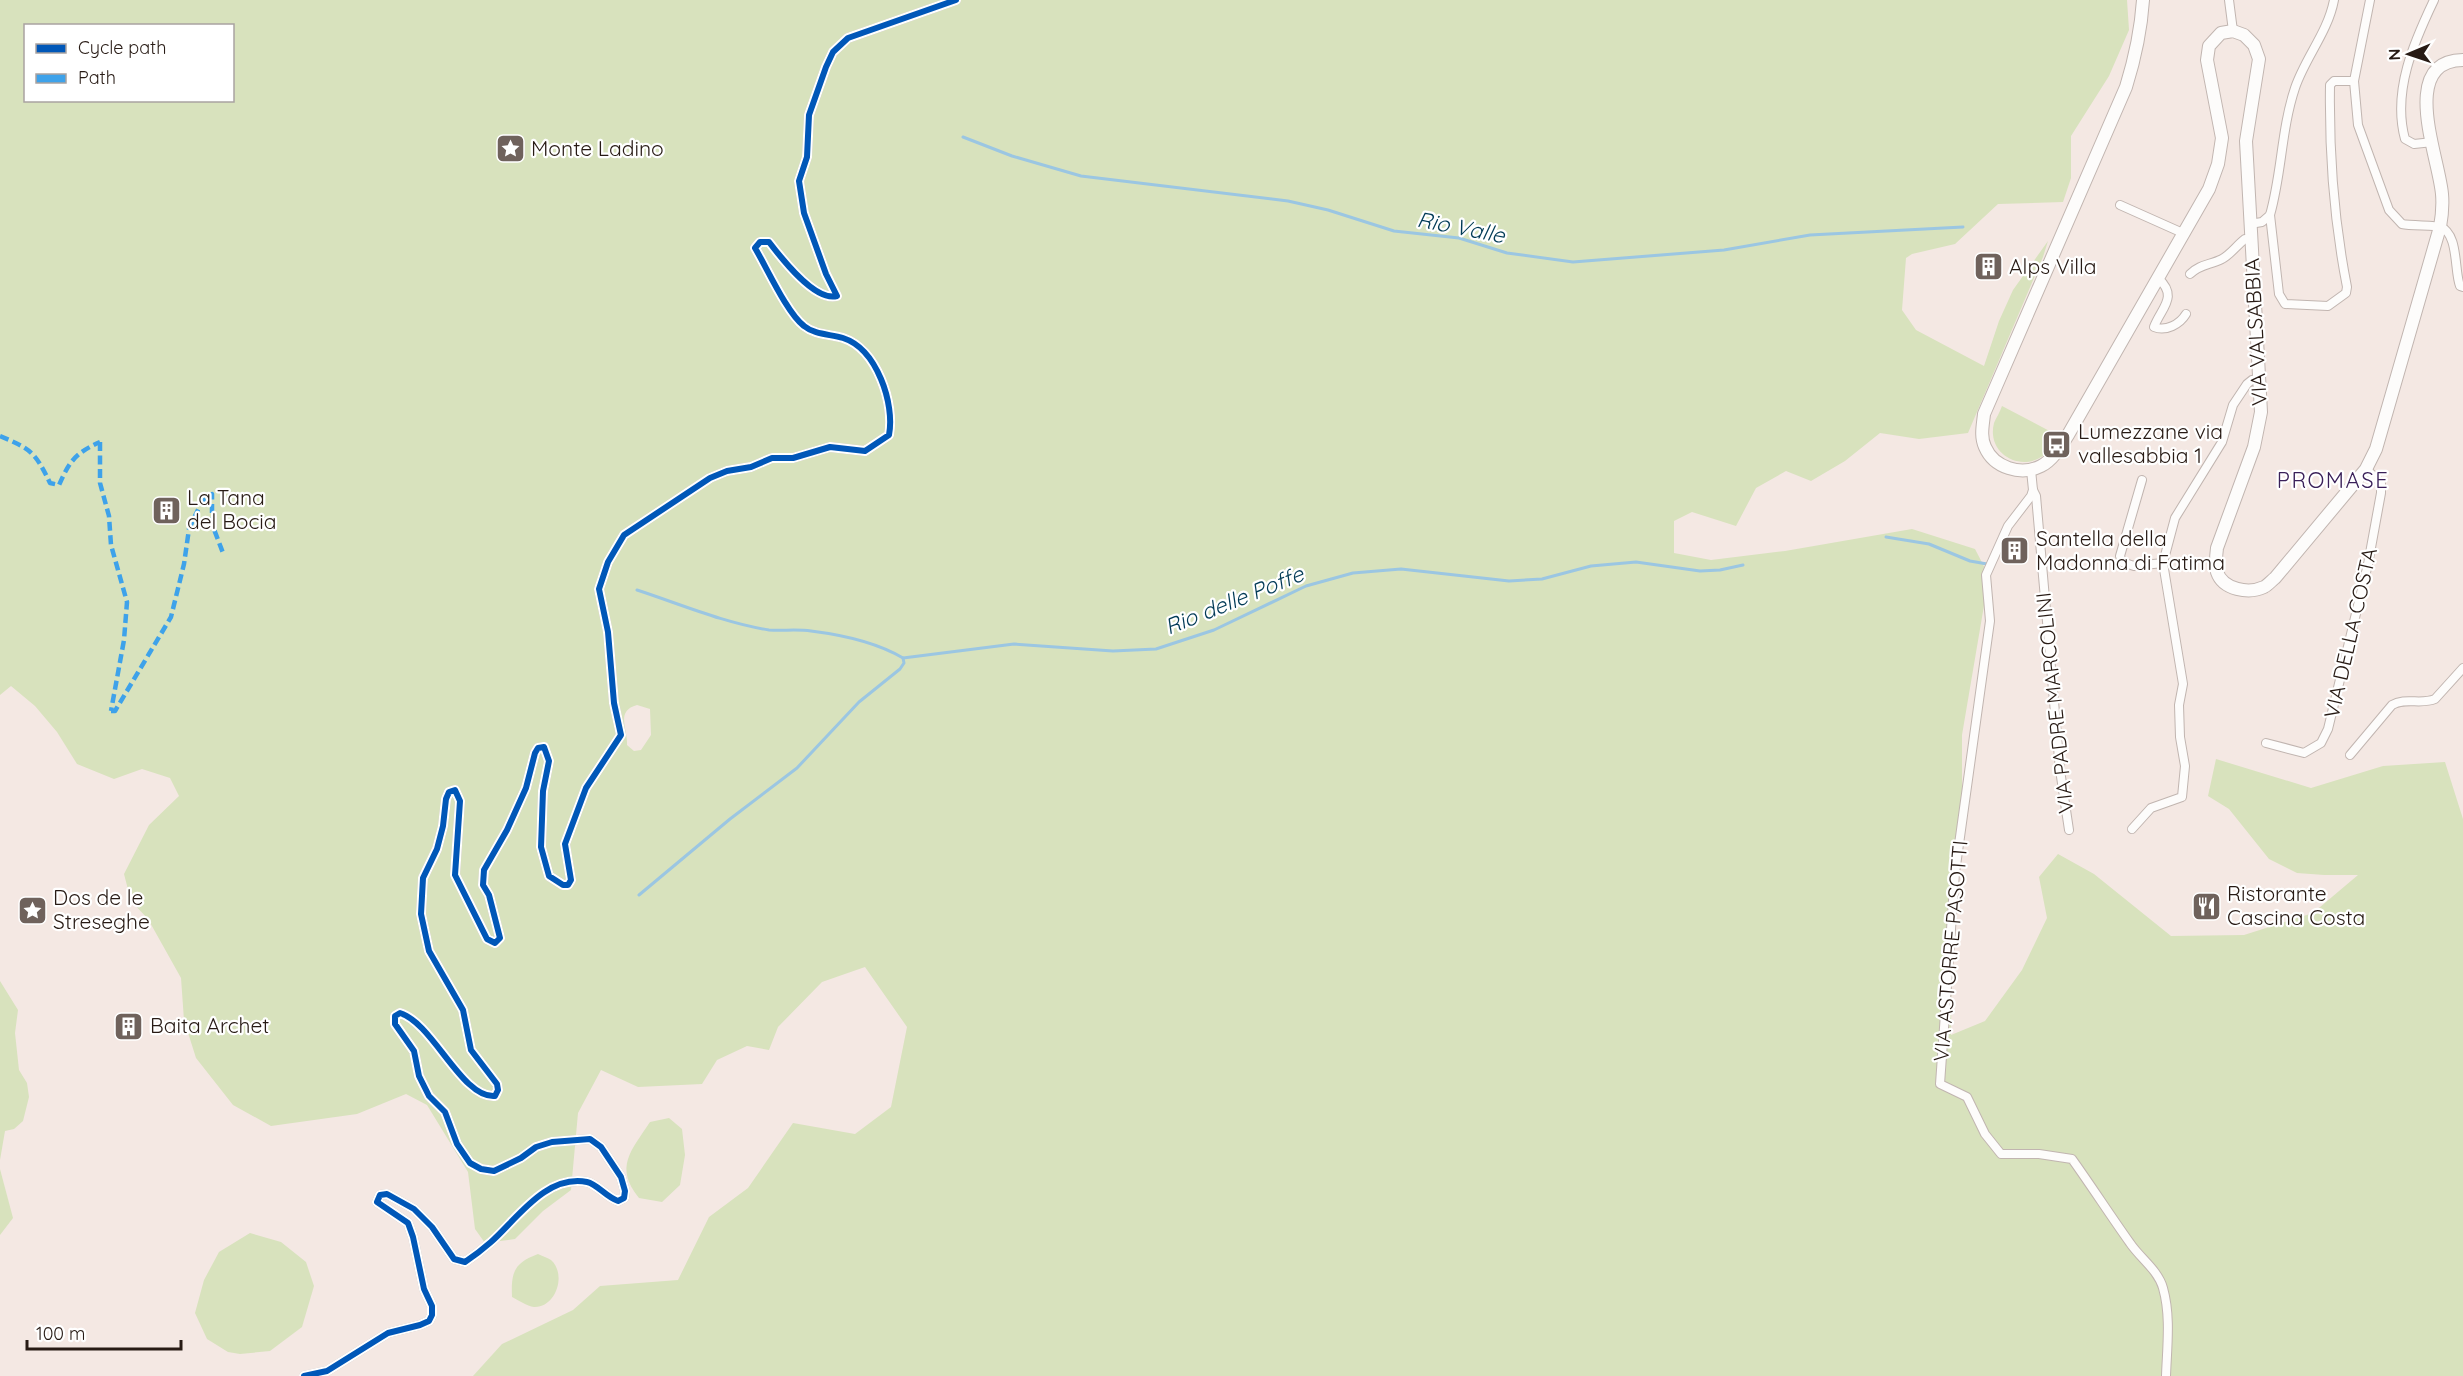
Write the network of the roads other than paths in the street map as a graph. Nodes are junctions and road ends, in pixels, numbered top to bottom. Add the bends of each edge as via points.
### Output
1 (956, 0) edge
2 (2143, 0) edge
3 (2229, 0) edge
4 (2334, 0) edge
5 (2370, 0) edge
6 (2434, 0) edge
7 (2233, 31) junction
8 (2463, 60) edge
9 (2354, 81) junction
10 (2433, 142) junction
11 (2120, 205) dead end
12 (2270, 215) junction
13 (2250, 224) junction
14 (2440, 227) junction
15 (2185, 234) junction
16 (2252, 239) junction
17 (2190, 274) dead end
18 (2158, 278) junction
19 (2463, 287) edge
20 (2186, 314) dead end
21 (2260, 378) junction
22 (2366, 469) junction
23 (2031, 470) junction
24 (2142, 480) dead end
25 (2032, 490) junction
26 (2163, 563) junction
27 (2463, 668) edge
28 (2266, 743) dead end
29 (2350, 755) dead end
30 (2132, 829) dead end
31 (2069, 830) dead end
32 (304, 1376) edge
33 (2166, 1376) edge

1 - 32 street via 848,38 833,52 826,67 808,115 807,157 800,181 804,213 837,296 823,296 791,270 769,242 760,242 755,248 786,304 804,326 854,343 876,368 889,402 889,435 865,451 830,447 727,471 710,478 624,535 608,562 599,589 621,735 586,788 565,844 571,880 563,885 549,876 541,847 543,791 549,761 544,747 535,753 526,788 484,870 483,885 500,938 495,943 487,939 455,875 460,801 455,790 446,799 437,849 423,878 421,914 429,951 462,1010 471,1050 498,1090 495,1096 485,1095 453,1068 408,1015 395,1016 395,1024 414,1051 419,1076 429,1096 445,1112 457,1144 470,1163 494,1171 544,1145 590,1139 601,1147 621,1177 624,1198 618,1201 608,1197 584,1181 554,1186 465,1262 454,1259 414,1209 380,1194 377,1202 408,1224 432,1315 420,1325 388,1333 327,1371
2 - 23 main road via 2126,87 1984,414 1984,447 1993,459 2004,467
3 - 7 street
4 - 12 street via 2295,88
5 - 9 street
6 - 10 street via 2406,66 2401,125 2405,138 2414,144
7 - 13 main road, VIA VALSABBIA via 2254,45 2259,59 2246,141
7 - 15 main road via 2221,33 2209,46 2207,60 2222,138 2209,189
8 - 10 main road, VIA VALSABBIA via 2445,62 2430,80 2425,98
9 - 12 street via 2334,81 2330,85 2334,192 2347,287 2335,303 2285,304 2280,294
9 - 14 street via 2358,125 2389,210 2402,224
10 - 14 main road, VIA VALSABBIA via 2442,195
11 - 15 street
12 - 13 street via 2262,222
13 - 16 main road, VIA VALSABBIA
14 - 19 street via 2450,235 2455,248 2456,275
14 - 22 main road, VIA VALSABBIA via 2386,420
15 - 18 main road
16 - 17 street via 2245,239 2230,254 2197,267
16 - 21 main road, VIA VALSABBIA
18 - 20 street via 2166,285 2168,296 2154,327 2170,327
18 - 23 main road via 2068,435 2054,456
21 - 22 main road, VIA VALSABBIA via 2261,412 2254,447 2217,548 2218,575 2228,585 2247,591 2276,578
21 - 26 street via 2247,384 2233,405 2222,442 2175,518
22 - 28 street, VIA DELLA COSTA via 2381,483 2381,493 2328,729 2321,743 2304,753
23 - 25 street, VIA PADRE MARCOLINI
24 - 26 street via 2120,556 2122,562 2134,566
25 - 31 street, VIA PADRE MARCOLINI via 2036,496 2060,770
25 - 33 street, VIA ASTORRE PASOTTI via 2008,526 1986,575 1990,621 1955,873 1940,1084 1967,1097 1981,1128 2001,1154 2072,1159 2163,1286 2168,1315
26 - 30 street via 2181,664 2180,737 2185,778 2182,797 2151,808
27 - 29 street via 2435,699 2399,700 2392,705

